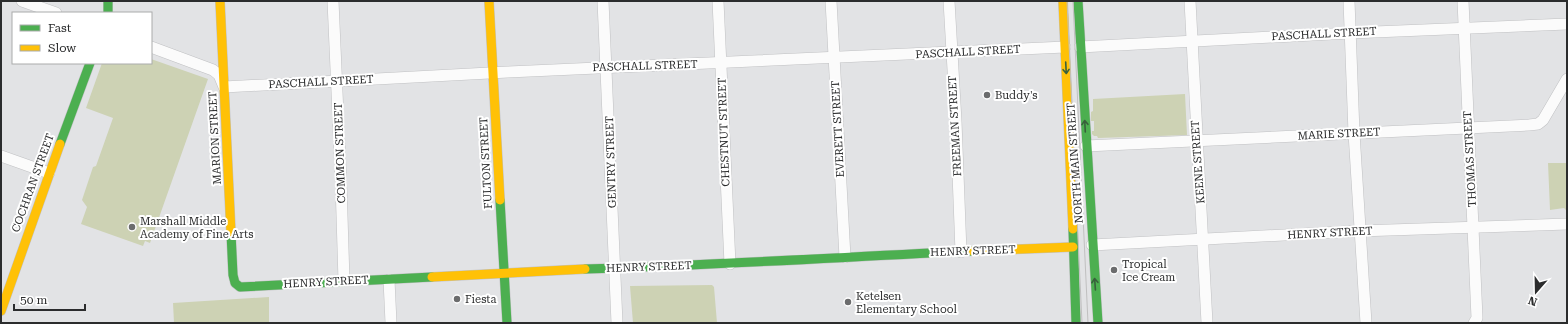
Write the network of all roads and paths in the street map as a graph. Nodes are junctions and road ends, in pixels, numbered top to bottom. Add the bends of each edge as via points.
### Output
1 (22, 1) edge
2 (108, 1) edge
3 (220, 1) edge
4 (333, 1) edge
5 (489, 1) edge
6 (603, 1) edge
7 (718, 1) edge
8 (831, 1) edge
9 (949, 1) edge
10 (1063, 1) edge
11 (1078, 1) edge
12 (1190, 1) edge
13 (1349, 1) edge
14 (1463, 1) edge
15 (53, 12) edge
16 (108, 12) edge
17 (1567, 24) edge
18 (1464, 28) junction
19 (1350, 33) junction
20 (1192, 40) junction
21 (152, 47) edge
22 (1065, 47) junction
23 (1080, 47) junction
24 (951, 52) junction
25 (835, 58) junction
26 (721, 63) junction
27 (90, 64) edge
28 (607, 68) junction
29 (493, 73) junction
30 (1567, 79) edge
31 (337, 81) junction
32 (224, 87) junction
33 (1468, 128) junction
34 (1354, 133) junction
35 (1196, 141) junction
36 (1086, 146) junction
37 (1, 156) edge
38 (49, 173) junction
39 (1567, 224) edge
40 (1473, 227) junction
41 (1359, 231) junction
42 (1203, 240) junction
43 (1092, 245) junction
44 (1073, 247) junction
45 (961, 252) junction
46 (845, 257) junction
47 (730, 264) junction
48 (615, 268) junction
49 (504, 273) junction
50 (233, 275) joint
51 (389, 280) junction
52 (344, 281) junction
53 (1, 311) edge
54 (1476, 320) edge
55 (391, 323) edge
56 (507, 323) edge
57 (618, 323) edge
58 (1076, 323) edge
59 (1098, 323) edge
60 (1207, 323) edge
61 (1366, 323) edge

1 - 15 street
2 - 16 street
3 - 32 street, MARION STREET
4 - 31 street, COMMON STREET
5 - 29 street, FULTON STREET
6 - 28 street, GENTRY STREET
7 - 26 street, CHESTNUT STREET
8 - 25 street, EVERETT STREET
9 - 24 street, FREEMAN STREET
10 - 22 street, NORTH MAIN STREET
11 - 23 street, NORTH MAIN STREET
12 - 20 street, KEENE STREET
13 - 19 street
14 - 18 street, THOMAS STREET
17 - 18 street, PASCHALL STREET
18 - 19 street, PASCHALL STREET
18 - 33 street, THOMAS STREET
19 - 20 street, PASCHALL STREET
19 - 34 street
20 - 23 street, PASCHALL STREET
20 - 35 street, KEENE STREET
21 - 32 street via 213,70 219,75
22 - 24 street, PASCHALL STREET
22 -> 44 street, NORTH MAIN STREET
36 -> 23 street, NORTH MAIN STREET
24 - 25 street, PASCHALL STREET
24 - 45 street, FREEMAN STREET
25 - 26 street, PASCHALL STREET
25 - 46 street, EVERETT STREET
26 - 28 street, PASCHALL STREET
26 - 47 street, CHESTNUT STREET
27 - 38 street, COCHRAN STREET
28 - 29 street, PASCHALL STREET
28 - 48 street, GENTRY STREET
29 - 31 street, PASCHALL STREET
29 - 49 street, FULTON STREET
30 - 33 street, MARIE STREET via 1548,114 1538,124
31 - 32 street, PASCHALL STREET
31 - 52 street, COMMON STREET
32 - 50 street, MARION STREET
33 - 34 street, MARIE STREET
33 - 40 street, THOMAS STREET
34 - 35 street, MARIE STREET
34 - 41 street
35 - 36 street, MARIE STREET
35 - 42 street, KEENE STREET
36 - 43 street, NORTH MAIN STREET
37 - 38 street
38 - 53 street, COCHRAN STREET
39 - 40 street, HENRY STREET
40 - 41 street, HENRY STREET
40 - 54 street, THOMAS STREET
41 - 42 street, HENRY STREET
41 - 61 street
42 - 43 street, HENRY STREET
42 - 60 street, KEENE STREET
59 -> 43 street, NORTH MAIN STREET
44 - 45 street, HENRY STREET
44 - 58 street, NORTH MAIN STREET
45 - 46 street, HENRY STREET
46 - 47 street, HENRY STREET
47 - 48 street, HENRY STREET
48 - 49 street, HENRY STREET
48 - 57 street, GENTRY STREET
49 - 51 street, HENRY STREET
49 - 56 street, FULTON STREET
50 - 52 street, HENRY STREET via 235,283 240,287
51 - 52 street, HENRY STREET
51 - 55 street

